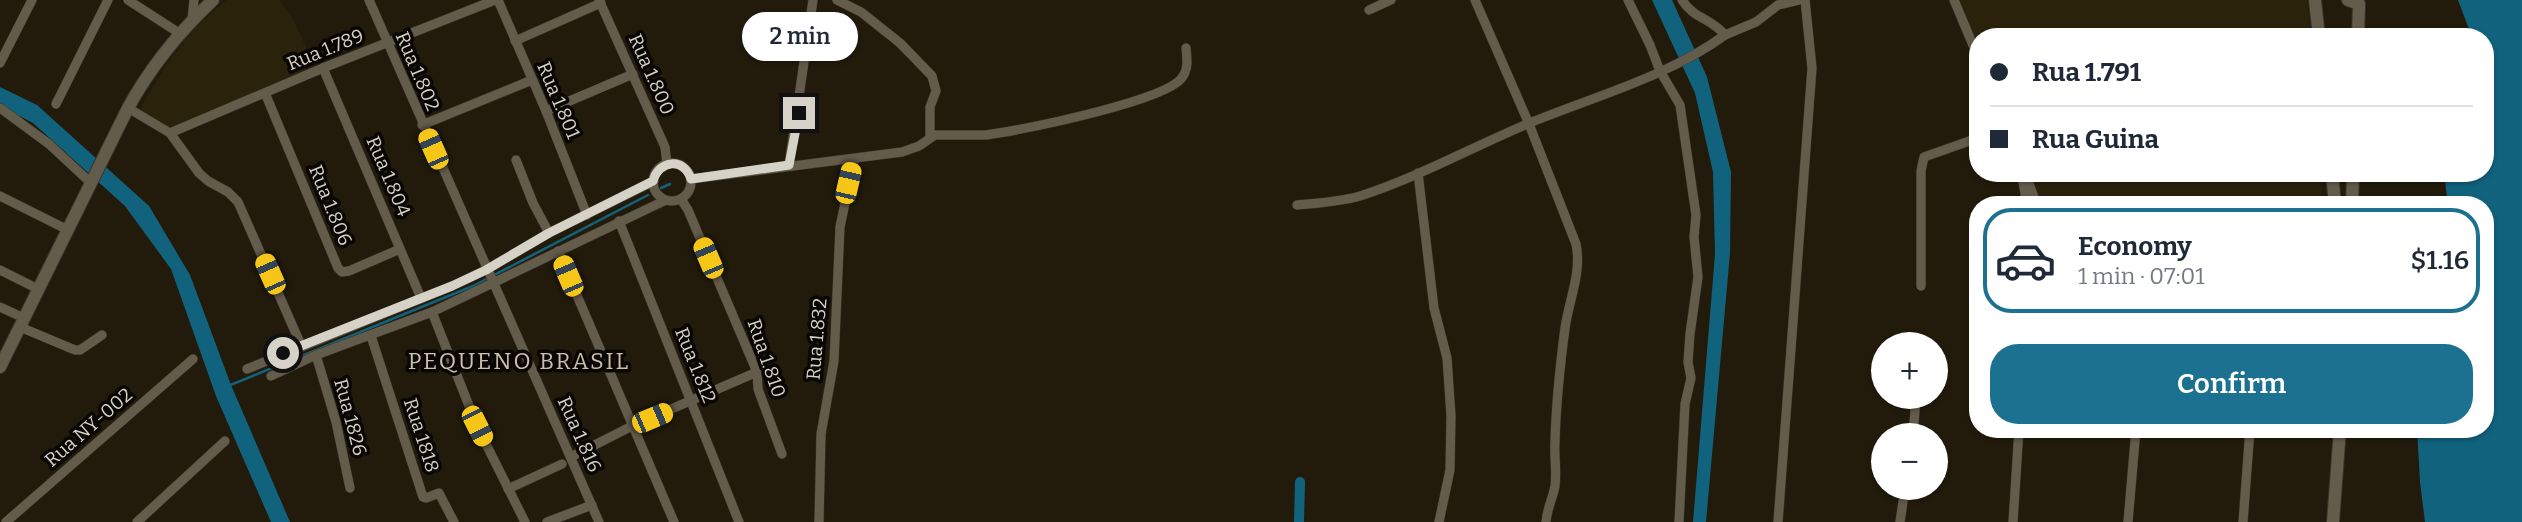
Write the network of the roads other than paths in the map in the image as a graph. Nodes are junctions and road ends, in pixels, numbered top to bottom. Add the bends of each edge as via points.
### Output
1 (32, 0) edge
2 (108, 0) edge
3 (128, 0) edge
4 (194, 0) edge
5 (213, 0) edge
6 (369, 0) edge
7 (496, 0) edge
8 (813, 0) edge
9 (837, 0) edge
10 (1391, 0) edge
11 (1475, 0) edge
12 (1628, 0) edge
13 (1682, 0) edge
14 (1802, 0) edge
15 (1954, 0) edge
16 (2315, 0) edge
17 (600, 1) edge
18 (2355, 1) edge
19 (1777, 3) edge
20 (1369, 10) dead end
21 (192, 20) junction
22 (2318, 28) edge
23 (2357, 28) edge
24 (179, 33) junction
25 (1725, 35) junction
26 (1969, 36) edge
27 (515, 41) junction
28 (387, 43) junction
29 (1186, 48) dead end
30 (0, 63) edge
31 (323, 68) junction
32 (1660, 71) junction
33 (633, 74) junction
34 (532, 80) junction
35 (265, 93) junction
36 (56, 104) dead end
37 (0, 108) edge
38 (128, 108) junction
39 (546, 111) junction
40 (1529, 124) junction
41 (422, 125) junction
42 (170, 133) junction
43 (930, 136) junction
44 (1969, 141) edge
45 (516, 160) dead end
46 (854, 160) junction
47 (667, 164) junction
48 (789, 165) junction
49 (1418, 173) junction
50 (691, 179) junction
51 (653, 181) junction
52 (92, 182) junction
53 (0, 195) edge
54 (681, 199) junction
55 (666, 200) junction
56 (1297, 205) dead end
57 (586, 215) junction
58 (619, 221) junction
59 (68, 230) junction
60 (549, 233) junction
61 (400, 249) junction
62 (558, 251) junction
63 (0, 270) edge
64 (486, 270) junction
65 (494, 284) junction
66 (1921, 286) dead end
67 (38, 289) junction
68 (421, 298) junction
69 (0, 307) edge
70 (432, 312) junction
71 (22, 323) junction
72 (102, 335) dead end
73 (372, 336) junction
74 (301, 345) junction
75 (316, 355) junction
76 (192, 359) dead end
77 (0, 367) edge
78 (247, 369) dead end
79 (757, 372) junction
80 (271, 376) dead end
81 (692, 401) junction
82 (632, 426) junction
83 (2018, 438) edge
84 (2135, 438) edge
85 (2249, 438) edge
86 (2339, 438) edge
87 (225, 441) dead end
88 (782, 453) dead end
89 (570, 457) junction
90 (562, 464) dead end
91 (350, 488) dead end
92 (508, 489) junction
93 (1903, 500) edge
94 (592, 505) junction
95 (6, 522) edge
96 (137, 522) edge
97 (454, 522) edge
98 (525, 522) edge
99 (547, 522) edge
100 (599, 522) edge
101 (674, 522) edge
102 (739, 522) edge
103 (819, 522) edge
104 (1439, 522) edge
105 (1546, 522) edge
106 (1679, 522) edge
107 (1778, 522) edge
108 (1900, 522) edge
109 (2012, 522) edge
110 (2128, 522) edge
111 (2243, 522) edge
112 (2333, 522) edge

1 - 30 street
2 - 36 street
3 - 24 street
4 - 21 street
5 - 21 street
6 - 28 street, Rua 1.802
7 - 27 street, Rua 1.801
7 - 28 street, Rua 1.789
8 - 48 street
9 - 43 street via 861,12 900,43 932,76 936,91 930,107
10 - 20 street
11 - 40 street
12 - 32 street
13 - 25 street
14 - 19 street
14 - 107 street via 1812,68
15 - 26 street
16 - 22 street
17 - 27 street
17 - 33 street, Rua 1.800
18 - 23 street
19 - 25 street via 1756,22
21 - 24 street
24 - 38 street
25 - 32 street via 1707,49
27 - 34 street, Rua 1.801
28 - 31 street, Rua 1.789
28 - 41 street, Rua 1.802
29 - 43 street via 1187,66 1181,79 1156,94 1005,132
31 - 35 street, Rua 1.789
31 - 61 street, Rua 1.804
32 - 40 street
32 - 106 street via 1680,105 1696,215 1698,277 1690,334 1691,378 1685,404
33 - 39 street
33 - 47 street, Rua 1.800 via 665,147
34 - 39 street, Rua 1.801
34 - 41 street
35 - 42 street, Rua 1.789
35 - 61 street, Rua 1.806 via 338,268 349,271
37 - 52 street
38 - 42 street
38 - 52 street
39 - 57 street, Rua 1.801
40 - 49 street
40 - 105 street via 1580,258 1565,327 1554,444 1555,488
41 - 64 street, Rua 1.802
42 - 74 street via 199,173 238,202
43 - 46 street via 911,149
44 - 66 street via 1924,157
45 - 60 street
46 - 48 street
46 - 103 street, Rua 1.832 via 840,227 834,361 821,435
47 - 50 street via 685,168
47 - 51 street
48 - 50 street
49 - 56 street via 1359,196
49 - 104 street via 1434,308 1447,359 1451,416 1450,470
50 - 54 street
51 - 55 street
51 - 57 street
52 - 59 street
53 - 59 street
54 - 55 street
54 - 79 street, Rua 1.810
55 - 58 street
57 - 60 street
58 - 62 street
58 - 81 street, Rua 1.812
59 - 67 street
60 - 64 street
61 - 68 street, Rua 1.804
62 - 65 street
62 - 82 street
63 - 67 street
64 - 65 street, Rua 1.802
64 - 68 street
65 - 70 street
65 - 89 street, Rua 1.816
67 - 71 street
68 - 74 street
69 - 71 street
70 - 73 street
70 - 92 street via 477,426
71 - 72 street via 75,350
71 - 77 street
73 - 75 street
73 - 97 street, Rua 1818 via 423,497 439,493
74 - 78 street
75 - 80 street
75 - 91 street, Rua 1826
76 - 95 street, Rua NY-002
79 - 81 street
79 - 88 street, Rua 1.810 via 758,389
81 - 82 street
81 - 102 street, Rua 1.812
82 - 89 street
82 - 101 street
83 - 109 street
84 - 110 street
85 - 111 street
86 - 112 street
87 - 96 street
89 - 94 street, Rua 1.816
90 - 92 street
92 - 98 street
93 - 108 street
94 - 99 street
94 - 100 street, Rua 1.816

